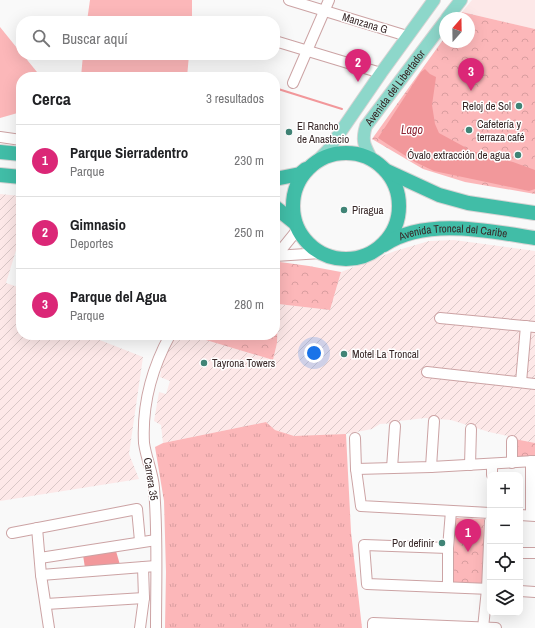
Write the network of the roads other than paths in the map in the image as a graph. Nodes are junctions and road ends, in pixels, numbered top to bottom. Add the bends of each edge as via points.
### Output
1 (289, 0) edge
2 (329, 0) edge
3 (434, 0) edge
4 (461, 0) edge
5 (324, 11) junction
6 (452, 12) edge
7 (439, 29) edge
8 (407, 36) junction
9 (280, 42) edge
10 (306, 50) junction
11 (381, 73) junction
12 (293, 83) dead end
13 (0, 137) edge
14 (16, 139) edge
15 (0, 152) edge
16 (16, 154) edge
17 (372, 160) junction
18 (312, 165) junction
19 (385, 170) junction
20 (0, 175) edge
21 (16, 177) edge
22 (280, 178) edge
23 (280, 212) edge
24 (535, 213) edge
25 (296, 226) junction
26 (535, 238) edge
27 (280, 250) edge
28 (375, 250) junction
29 (321, 253) junction
30 (280, 256) edge
31 (440, 318) dead end
32 (531, 327) edge
33 (167, 340) edge
34 (427, 372) dead end
35 (521, 382) junction
36 (535, 384) edge
37 (434, 421) dead end
38 (395, 426) dead end
39 (471, 429) dead end
40 (355, 438) dead end
41 (512, 441) dead end
42 (533, 461) edge
43 (512, 463) junction
44 (492, 464) junction
45 (470, 465) junction
46 (431, 467) junction
47 (392, 468) junction
48 (356, 469) junction
49 (492, 472) edge
50 (451, 511) junction
51 (487, 513) edge
52 (533, 515) edge
53 (37, 528) junction
54 (12, 533) dead end
55 (156, 540) junction
56 (140, 541) junction
57 (448, 548) junction
58 (523, 553) edge
59 (535, 553) edge
60 (40, 558) junction
61 (156, 566) junction
62 (143, 567) junction
63 (41, 575) junction
64 (448, 587) junction
65 (487, 589) edge
66 (523, 591) edge
67 (535, 592) edge
68 (487, 597) edge
69 (144, 598) junction
70 (46, 604) junction
71 (49, 628) edge
72 (137, 628) edge
73 (156, 628) edge
74 (373, 628) edge
75 (483, 628) edge
76 (496, 628) edge

1 - 5 street, Manzana G
2 - 5 street
3 - 8 main road, Avenida del Libertador
4 - 6 main road
5 - 8 street, Manzana G
5 - 10 street
7 - 17 main road, Avenida del Libertador via 366,126 363,136
8 - 11 main road, Avenida del Libertador
9 - 10 street
10 - 11 street
10 - 12 street
11 - 18 main road, Avenida del Libertador via 328,150
13 - 14 street
15 - 16 highway
17 - 18 highway via 344,153 325,157
17 - 19 highway
18 - 22 highway via 300,174
18 - 25 highway via 302,175 294,194 292,209
19 - 24 highway via 439,195 468,203
19 - 28 highway via 397,190 399,212 391,234
20 - 21 highway
23 - 25 highway
25 - 27 street
25 - 29 highway via 311,246
26 - 28 highway, Avenida Troncal del Caribe via 454,228 404,235
28 - 29 highway via 367,255 344,259
29 - 30 street
31 - 32 street
32 - 35 street
33 - 55 street, Carrera 35 via 159,355 146,401 144,444 154,486
34 - 35 street
35 - 36 street
37 - 46 street
38 - 47 street
39 - 45 street
40 - 48 street
41 - 43 street
42 - 43 street
42 - 52 street
43 - 44 street
44 - 45 street
44 - 49 street
45 - 46 street
46 - 47 street
47 - 48 street
48 - 50 street via 361,506
50 - 51 street
50 - 57 street
53 - 54 street
53 - 56 street via 137,509
53 - 60 street
55 - 56 street
55 - 61 street, Carrera 35
56 - 60 street
57 - 64 street
57 - 64 street via 364,545 367,584
58 - 59 street
60 - 63 street
61 - 62 street
61 - 73 street, Carrera 35
62 - 63 street
62 - 69 street
63 - 70 street
64 - 65 street
66 - 67 street
68 - 75 street
69 - 70 street
69 - 72 street
70 - 71 street
74 - 75 street via 373,623
75 - 76 street

